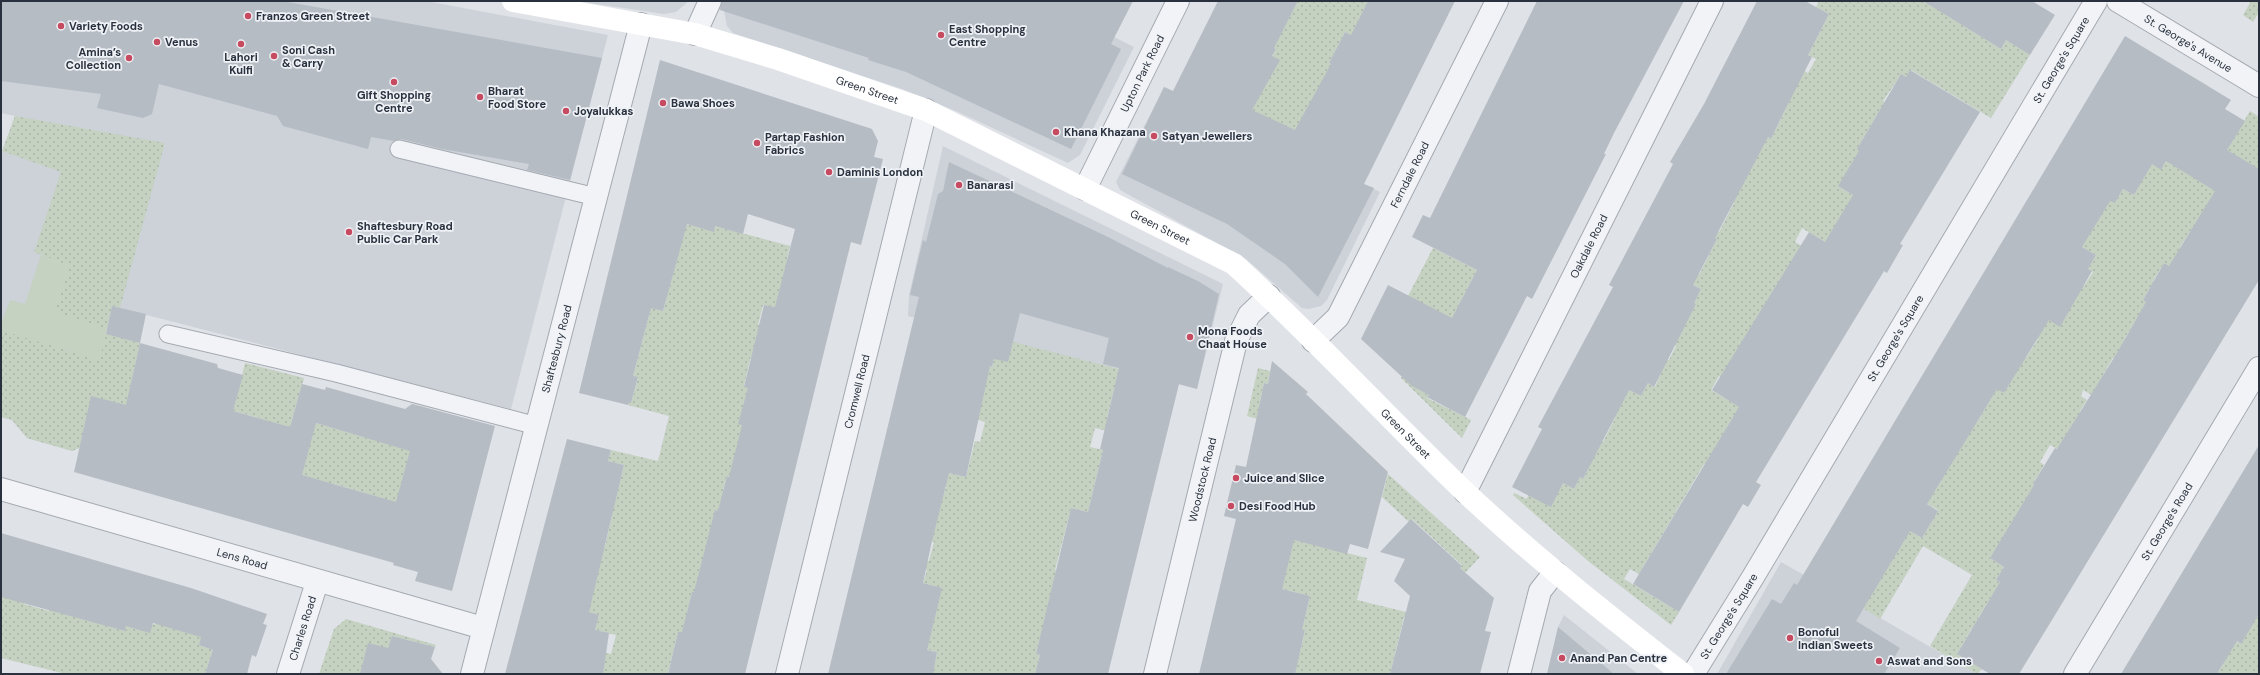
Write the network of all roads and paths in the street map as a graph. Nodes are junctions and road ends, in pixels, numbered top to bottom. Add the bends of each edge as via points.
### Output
1 (513, 1) edge
2 (710, 1) edge
3 (1178, 1) edge
4 (1498, 1) edge
5 (1712, 1) edge
6 (2096, 1) edge
7 (2118, 1) edge
8 (641, 24) junction
9 (695, 34) junction
10 (2259, 86) edge
11 (926, 110) junction
12 (399, 149) dead end
13 (1084, 189) junction
14 (596, 197) junction
15 (1269, 296) junction
16 (168, 334) dead end
17 (1313, 341) junction
18 (2259, 368) edge
19 (537, 426) junction
20 (1, 489) edge
21 (1465, 492) junction
22 (1555, 572) junction
23 (317, 582) junction
24 (484, 628) junction
25 (288, 674) edge
26 (472, 674) edge
27 (787, 674) edge
28 (1155, 674) edge
29 (1519, 674) edge
30 (1683, 674) edge
31 (1693, 674) edge
32 (2075, 674) edge

1 - 8 main road, Green Street
2 - 9 street
3 - 13 street, Upton Park Road
4 - 17 street, Ferndale Road via 1338,317
5 - 21 street, Oakdale Road
6 - 31 street, St. George's Square via 1758,570
7 - 10 street, St. George's Avenue
8 - 9 main road, Green Street
8 - 14 street, Shaftesbury Road
9 - 11 main road, Green Street via 778,59
11 - 13 main road, Green Street
11 - 27 street, Cromwell Road
12 - 14 lane
13 - 15 main road, Green Street via 1234,264
14 - 19 street, Shaftesbury Road
15 - 17 main road, Green Street
15 - 28 street, Woodstock Road via 1249,314 1236,341
16 - 19 lane via 336,373
17 - 21 main road, Green Street
18 - 32 street, St. George's Road
19 - 24 street, Shaftesbury Road
20 - 23 street, Lens Road via 144,529
21 - 22 main road, Green Street
22 - 29 street via 1540,591
22 - 30 main road, Green Street
23 - 24 street, Lens Road
23 - 25 street, Charles Road
24 - 26 street, Shaftesbury Road

